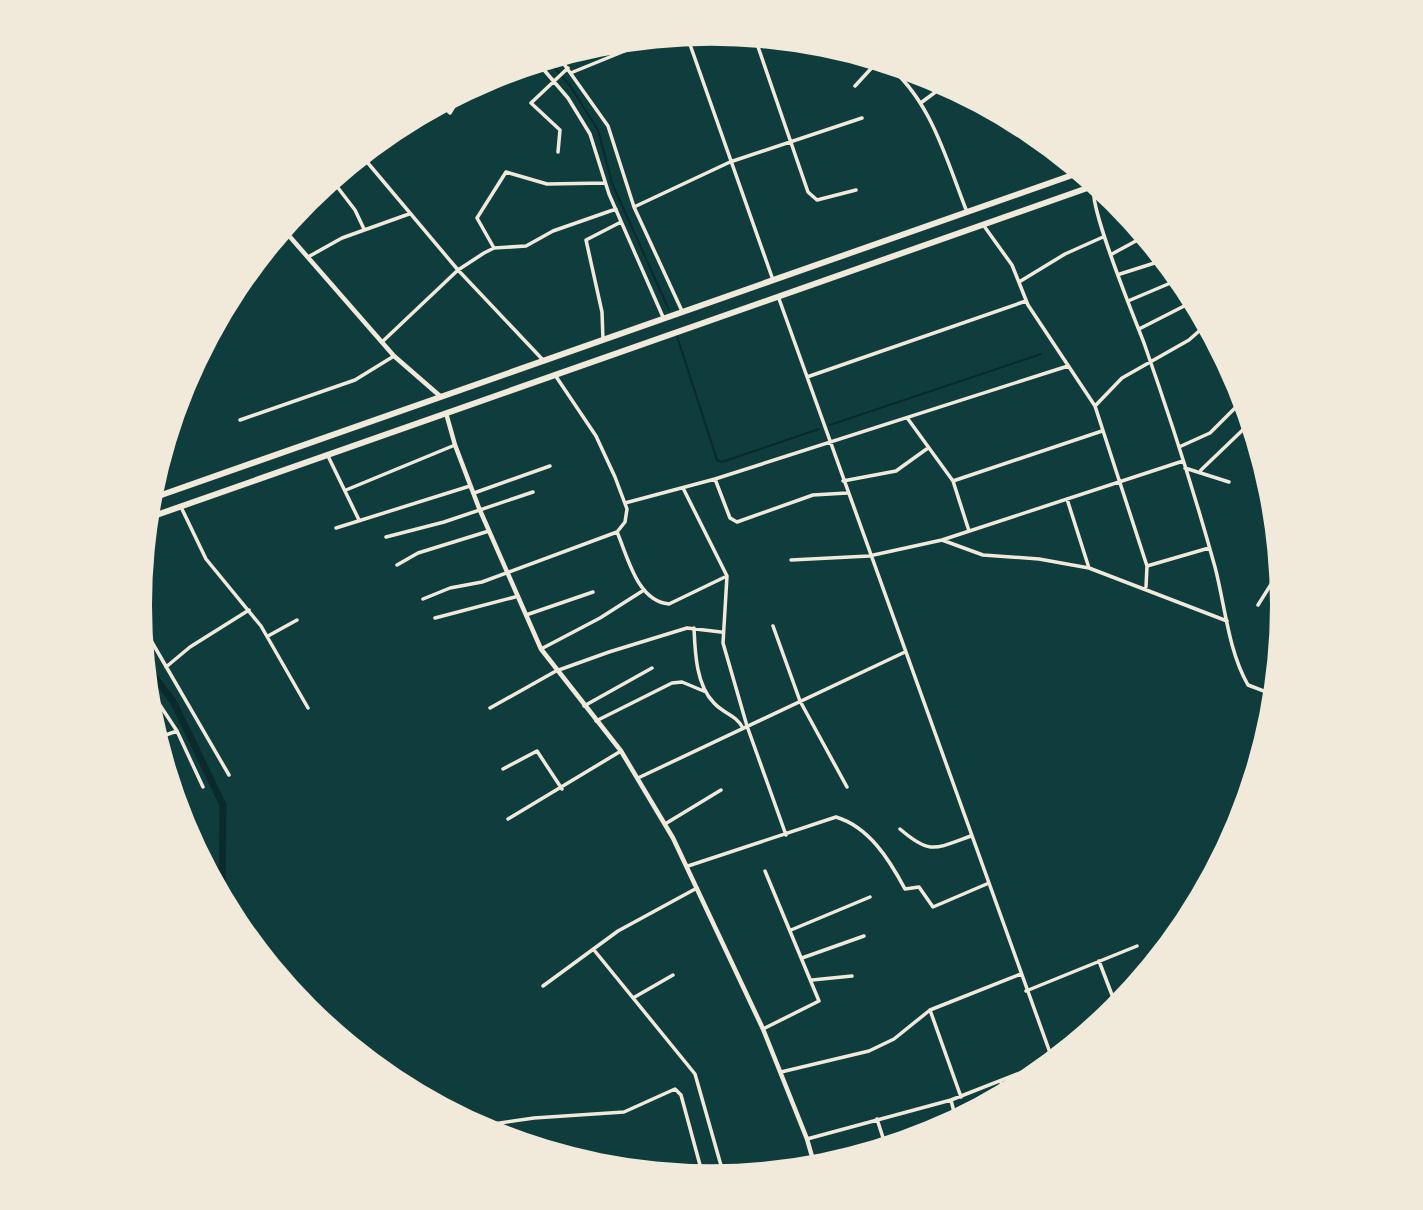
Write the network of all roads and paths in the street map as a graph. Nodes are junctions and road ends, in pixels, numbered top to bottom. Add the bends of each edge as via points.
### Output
1 (691, 47) edge
2 (758, 48) edge
3 (614, 54) edge
4 (566, 65) edge
5 (569, 68) junction
6 (871, 69) edge
7 (546, 71) edge
8 (573, 72) junction
9 (555, 79) junction
10 (904, 80) edge
11 (855, 86) dead end
12 (935, 92) edge
13 (922, 102) junction
14 (862, 118) dead end
15 (789, 140) junction
16 (558, 152) dead end
17 (730, 162) junction
18 (368, 163) edge
19 (1070, 176) edge
20 (605, 183) junction
21 (338, 188) edge
22 (1084, 188) edge
23 (856, 190) dead end
24 (1091, 195) edge
25 (634, 207) junction
26 (616, 209) junction
27 (967, 212) junction
28 (409, 214) junction
29 (621, 222) junction
30 (983, 224) junction
31 (364, 229) junction
32 (290, 237) edge
33 (1104, 237) junction
34 (1136, 241) edge
35 (494, 248) junction
36 (1112, 254) junction
37 (308, 257) junction
38 (1154, 263) edge
39 (458, 270) junction
40 (1119, 274) junction
41 (772, 280) junction
42 (1019, 282) junction
43 (1169, 284) edge
44 (778, 296) junction
45 (1027, 301) junction
46 (1128, 301) junction
47 (1184, 306) edge
48 (686, 311) junction
49 (664, 319) junction
50 (648, 324) junction
51 (695, 327) junction
52 (1139, 329) junction
53 (1199, 331) edge
54 (603, 340) junction
55 (382, 341) junction
56 (654, 341) junction
57 (394, 356) junction
58 (608, 356) junction
59 (544, 361) junction
60 (1150, 362) junction
61 (1068, 366) junction
62 (555, 375) junction
63 (807, 377) junction
64 (441, 397) junction
65 (1095, 406) junction
66 (1234, 407) edge
67 (446, 413) junction
68 (908, 419) junction
69 (240, 420) dead end
70 (1243, 430) edge
71 (1102, 431) junction
72 (830, 443) junction
73 (454, 445) junction
74 (1179, 447) junction
75 (928, 448) junction
76 (328, 456) junction
77 (1183, 461) junction
78 (550, 467) dead end
79 (1185, 468) junction
80 (237, 470) junction
81 (1201, 471) junction
82 (715, 480) junction
83 (843, 481) junction
84 (953, 481) junction
85 (1121, 481) junction
86 (1229, 482) dead end
87 (472, 485) junction
88 (242, 487) junction
89 (683, 488) junction
90 (346, 490) junction
91 (533, 492) dead end
92 (474, 493) junction
93 (847, 493) junction
94 (163, 495) edge
95 (1067, 499) junction
96 (625, 503) junction
97 (181, 507) junction
98 (479, 508) junction
99 (160, 514) edge
100 (359, 520) junction
101 (336, 528) dead end
102 (489, 531) junction
103 (969, 531) junction
104 (617, 532) junction
105 (386, 537) dead end
106 (942, 540) junction
107 (1209, 548) junction
108 (869, 556) junction
109 (791, 560) dead end
110 (397, 565) dead end
111 (1147, 566) junction
112 (1089, 568) junction
113 (506, 574) junction
114 (726, 576) junction
115 (1270, 586) edge
116 (1146, 587) junction
117 (644, 590) junction
118 (593, 592) dead end
119 (515, 597) junction
120 (423, 599) dead end
121 (1258, 606) dead end
122 (249, 610) junction
123 (524, 616) junction
124 (435, 618) dead end
125 (297, 620) dead end
126 (1227, 621) junction
127 (773, 626) dead end
128 (694, 628) junction
129 (721, 632) junction
130 (268, 636) junction
131 (153, 645) edge
132 (541, 649) junction
133 (905, 652) junction
134 (166, 667) junction
135 (652, 668) dead end
136 (556, 671) junction
137 (1264, 691) edge
138 (706, 692) junction
139 (800, 701) junction
140 (584, 706) junction
141 (162, 708) edge
142 (308, 708) dead end
143 (489, 708) dead end
144 (596, 721) junction
145 (745, 727) junction
146 (177, 731) junction
147 (168, 734) edge
148 (621, 751) junction
149 (503, 769) dead end
150 (229, 775) dead end
151 (638, 778) junction
152 (203, 787) dead end
153 (846, 787) dead end
154 (562, 789) junction
155 (721, 790) dead end
156 (508, 819) dead end
157 (665, 824) junction
158 (900, 829) dead end
159 (786, 835) junction
160 (971, 836) junction
161 (688, 866) junction
162 (765, 871) dead end
163 (989, 883) junction
164 (697, 888) junction
165 (870, 897) dead end
166 (791, 930) junction
167 (864, 936) dead end
168 (1137, 946) dead end
169 (594, 950) junction
170 (802, 958) junction
171 (1099, 961) junction
172 (1021, 974) junction
173 (673, 975) dead end
174 (852, 976) dead end
175 (812, 980) junction
176 (543, 986) dead end
177 (1027, 991) junction
178 (1112, 995) edge
179 (633, 998) junction
180 (930, 1010) junction
181 (763, 1029) junction
182 (1049, 1051) edge
183 (781, 1072) junction
184 (1011, 1077) edge
185 (1001, 1081) joint
186 (961, 1097) junction
187 (951, 1100) junction
188 (953, 1110) edge
189 (877, 1119) junction
190 (500, 1123) edge
191 (883, 1137) edge
192 (807, 1139) junction
193 (811, 1156) edge
194 (700, 1164) edge
195 (721, 1164) edge

1 - 17 street
2 - 15 street
3 - 8 street
4 - 5 street
5 - 8 street
5 - 9 street
6 - 11 street
7 - 9 street
8 - 25 street via 608,126
9 - 16 street via 531,103 560,130
9 - 20 street via 590,134
10 - 13 street
12 - 13 street
13 - 27 street
14 - 15 street
15 - 17 street
15 - 23 street via 813,198
17 - 25 street
17 - 41 street
18 - 28 street
19 - 27 highway
20 - 26 street
20 - 35 street via 547,184 506,172 477,218
21 - 31 street
22 - 30 highway
24 - 33 street
25 - 48 street
26 - 29 street
26 - 35 street via 553,231 526,246
27 - 41 highway
28 - 31 street
28 - 39 street
29 - 49 street
29 - 54 street via 586,242 602,312
30 - 42 street
30 - 44 highway
31 - 37 street
32 - 37 street
33 - 36 street
33 - 42 street
34 - 36 street
35 - 39 street
36 - 40 street
37 - 55 street
38 - 40 street
39 - 55 street
39 - 59 street
40 - 46 street
41 - 44 highway
41 - 48 highway
42 - 45 street
43 - 46 street
44 - 51 highway
44 - 63 street
45 - 61 street
45 - 63 street
46 - 52 street
47 - 52 street
48 - 49 highway
48 - 51 highway
49 - 50 highway
50 - 54 highway
50 - 56 highway
51 - 56 highway
52 - 60 street
53 - 60 street
54 - 58 highway
54 - 59 highway
55 - 57 street
56 - 58 highway
57 - 64 street
57 - 69 street via 365,376
58 - 62 highway
59 - 64 highway
60 - 65 street via 1122,378
60 - 74 street
61 - 65 street
61 - 68 street
62 - 67 highway
62 - 96 street via 601,445
63 - 72 street
64 - 67 highway
64 - 80 highway
65 - 71 street
66 - 74 street via 1210,433
67 - 73 street
67 - 76 highway
68 - 72 street
68 - 75 street
70 - 81 street
71 - 84 street
71 - 85 street
72 - 82 street
72 - 83 street
73 - 87 street
73 - 90 street
74 - 77 street
75 - 83 street via 896,471
75 - 84 street
76 - 88 highway
76 - 90 street
77 - 79 street
77 - 85 street
78 - 92 street
79 - 81 street
79 - 107 street
80 - 88 highway
80 - 94 highway
81 - 86 street
82 - 89 street
82 - 93 street via 730,518 737,522 813,495
83 - 93 street
84 - 103 street
85 - 95 street
85 - 111 street
87 - 92 street
87 - 100 street
88 - 97 highway
89 - 96 street
89 - 114 street
90 - 100 street
91 - 98 street
92 - 98 street
93 - 108 street
95 - 103 street
95 - 112 street
96 - 104 street via 627,517
97 - 99 highway
97 - 122 street via 206,559
98 - 102 street
98 - 105 street
100 - 101 street
102 - 110 street via 418,553
102 - 113 street
103 - 106 street
104 - 113 street
104 - 117 street
106 - 108 street
106 - 112 street via 983,555
107 - 111 street
107 - 126 street
108 - 109 street
108 - 133 street
111 - 116 street
112 - 116 street
113 - 119 street
113 - 120 street
114 - 117 street via 669,604
114 - 129 street
115 - 121 street
116 - 126 street
117 - 132 street
118 - 123 street
119 - 123 street
119 - 124 street
122 - 130 street
122 - 134 street
123 - 132 street
125 - 130 street
126 - 137 street via 1248,685
127 - 139 street
128 - 129 street
128 - 136 street
128 - 138 street
129 - 145 street
130 - 142 street
131 - 134 street
132 - 136 street
133 - 139 street
133 - 160 street
134 - 150 street
135 - 140 street
136 - 140 street
136 - 143 street
138 - 144 street via 682,682 672,683
138 - 145 street via 716,706
139 - 145 street
139 - 153 street
140 - 144 street
141 - 146 street
144 - 148 street
145 - 151 street
145 - 159 street
146 - 147 street
146 - 152 street
148 - 151 street
148 - 154 street
149 - 154 street via 537,751
151 - 157 street
154 - 156 street
155 - 157 street
157 - 161 street
158 - 160 street via 917,844 932,849
159 - 161 street
159 - 163 street via 836,817 857,825 905,889 919,887 933,907
160 - 163 street
161 - 164 street
162 - 166 street
163 - 172 street
164 - 169 street via 631,923
164 - 181 street
165 - 166 street
166 - 170 street
167 - 170 street
168 - 171 street
169 - 176 street
169 - 179 street
170 - 175 street
171 - 177 street
171 - 178 street
172 - 177 street
172 - 180 street
173 - 179 street
174 - 175 street
175 - 181 street via 819,996 817,1004
177 - 182 street
179 - 195 street via 695,1073
180 - 183 street via 894,1039 869,1051
180 - 186 street
181 - 183 street
183 - 192 street
184 - 185 street
185 - 186 street
186 - 187 street
187 - 188 street
187 - 189 street
189 - 191 street
189 - 192 street
190 - 194 street via 624,1112 675,1089 681,1095
192 - 193 street

